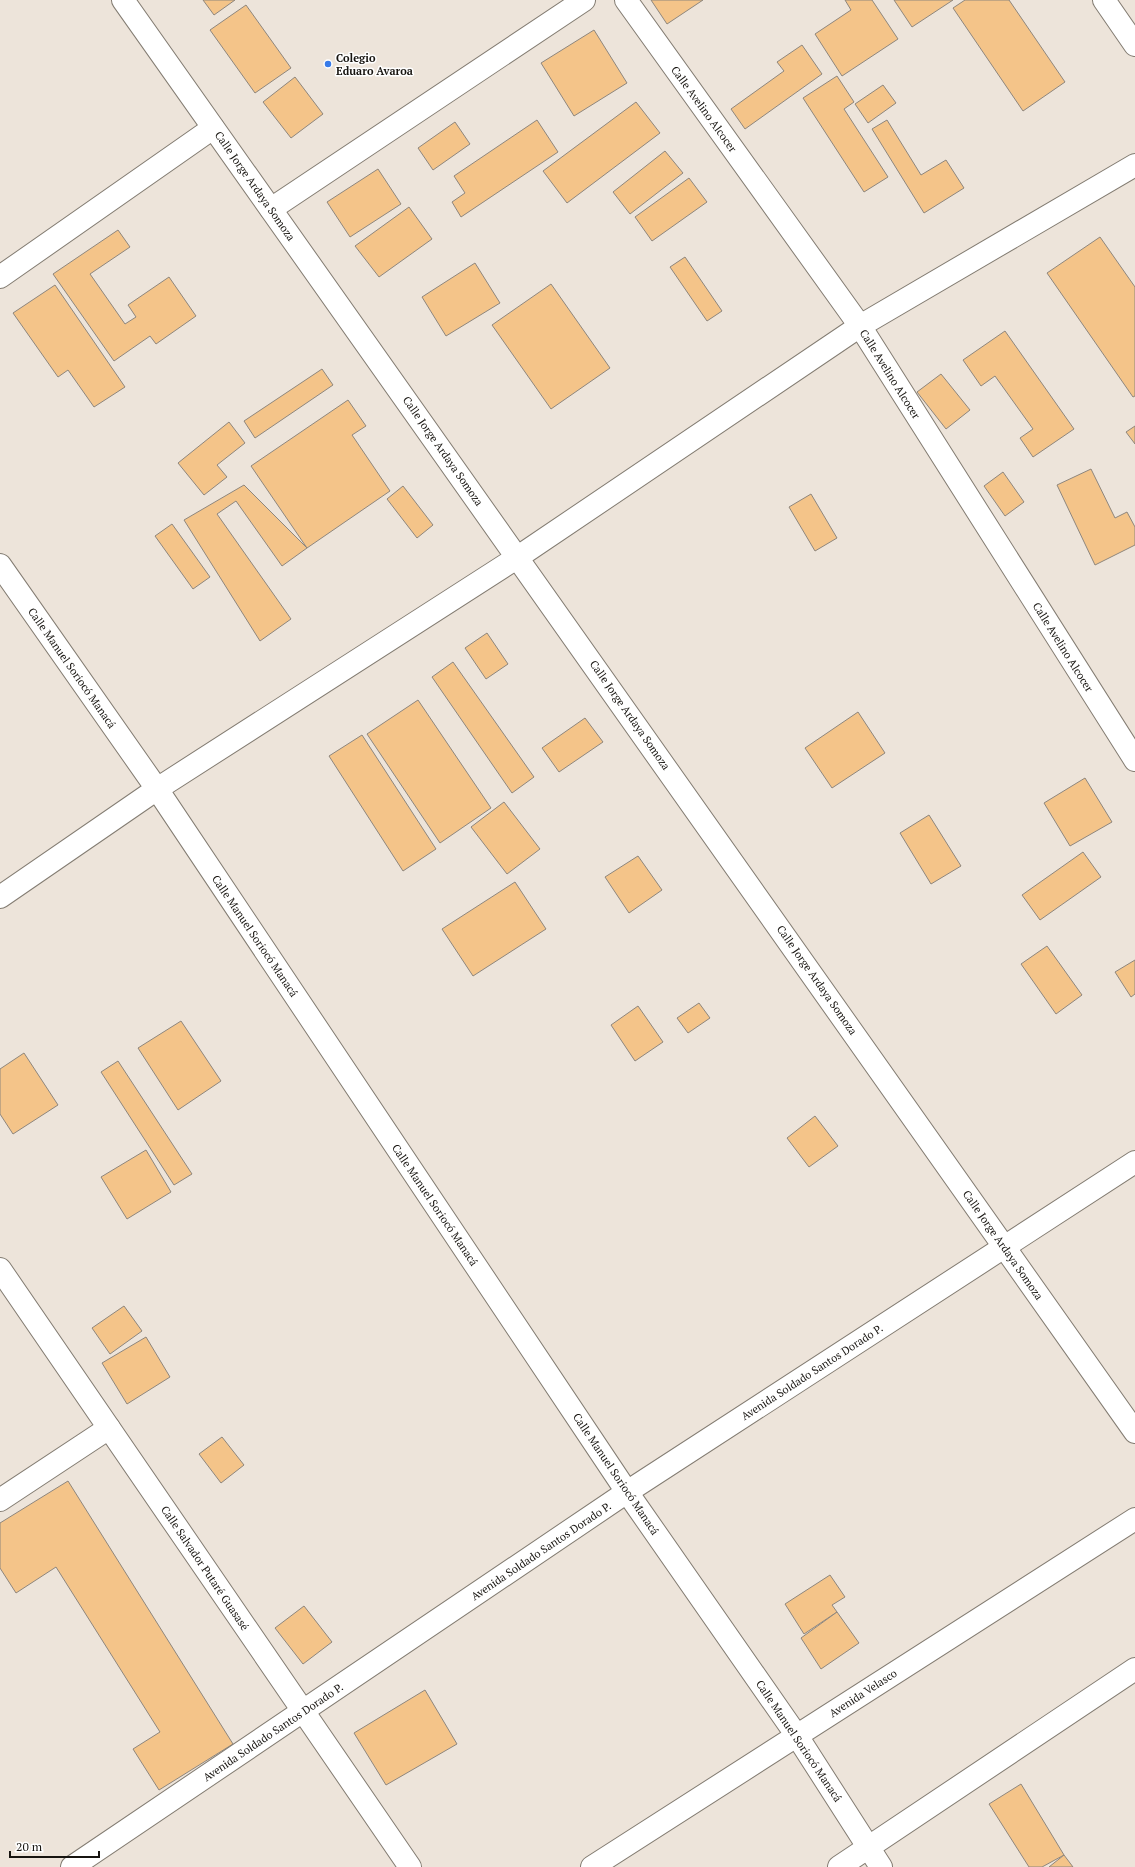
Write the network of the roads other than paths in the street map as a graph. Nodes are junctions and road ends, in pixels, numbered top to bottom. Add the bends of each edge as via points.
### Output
1 (123, 0) edge
2 (584, 0) edge
3 (626, 0) edge
4 (1104, 0) edge
5 (1135, 45) edge
6 (213, 128) junction
7 (1135, 165) edge
8 (271, 208) junction
9 (0, 277) edge
10 (860, 326) junction
11 (518, 556) junction
12 (0, 564) edge
13 (1135, 760) edge
14 (157, 789) junction
15 (0, 897) edge
16 (1135, 1162) edge
17 (1004, 1246) junction
18 (0, 1269) edge
19 (109, 1428) junction
20 (1135, 1432) edge
21 (627, 1492) junction
22 (0, 1500) edge
23 (1135, 1519) edge
24 (1135, 1669) edge
25 (304, 1712) junction
26 (797, 1736) junction
27 (868, 1847) junction
28 (72, 1867) edge
29 (410, 1867) edge
30 (592, 1867) edge
31 (839, 1867) edge
32 (881, 1867) edge

1 - 6 street, Calle Jorge Ardaya Somoza
2 - 8 street
3 - 10 street, Calle Avelino Alcocer
4 - 5 street
6 - 8 street, Calle Jorge Ardaya Somoza
6 - 9 street
7 - 10 street
8 - 11 street, Calle Jorge Ardaya Somoza
10 - 11 street
10 - 13 street, Calle Avelino Alcocer
11 - 14 street
11 - 17 street, Calle Jorge Ardaya Somoza
12 - 14 street, Calle Manuel Soriocó Manacá
14 - 15 street
14 - 21 street, Calle Manuel Soriocó Manacá
16 - 17 street, Avenida Soldado Santos Dorado P.
17 - 20 street, Calle Jorge Ardaya Somoza
17 - 21 street, Avenida Soldado Santos Dorado P.
18 - 19 street, Calle Salvador Putaré Guasasé
19 - 22 street
19 - 25 street, Calle Salvador Putaré Guasasé
21 - 25 street, Avenida Soldado Santos Dorado P.
21 - 26 street, Calle Manuel Soriocó Manacá
23 - 26 street, Avenida Velasco
24 - 27 street
25 - 28 street, Avenida Soldado Santos Dorado P.
25 - 29 street, Calle Salvador Putaré Guasasé
26 - 27 street, Calle Manuel Soriocó Manacá
26 - 30 street, Avenida Velasco
27 - 31 street
27 - 32 street, Calle Manuel Soriocó Manacá

